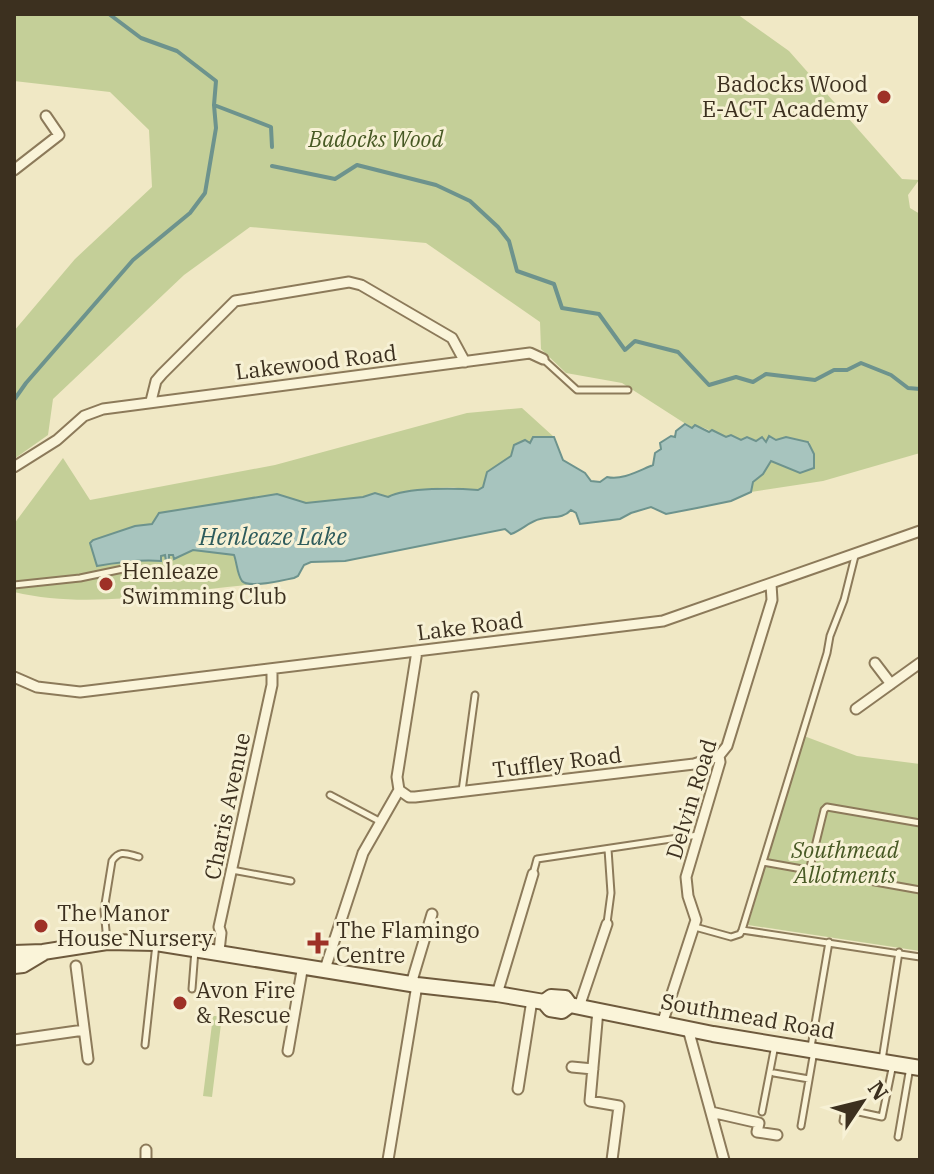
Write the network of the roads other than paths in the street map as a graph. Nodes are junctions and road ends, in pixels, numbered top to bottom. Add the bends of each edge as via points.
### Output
1 (46, 116) dead end
2 (14, 170) edge
3 (543, 359) joint
4 (465, 362) junction
5 (628, 390) dead end
6 (151, 401) junction
7 (14, 467) edge
8 (920, 531) edge
9 (856, 552) junction
10 (123, 569) dead end
11 (771, 584) junction
12 (14, 585) edge
13 (417, 651) junction
14 (875, 663) dead end
15 (920, 663) edge
16 (272, 669) junction
17 (14, 677) edge
18 (891, 684) junction
19 (475, 695) dead end
20 (856, 709) dead end
21 (719, 756) junction
22 (399, 790) junction
23 (462, 791) junction
24 (330, 795) dead end
25 (381, 822) junction
26 (920, 823) edge
27 (699, 835) junction
28 (608, 849) junction
29 (139, 857) dead end
30 (763, 862) junction
31 (231, 870) junction
32 (809, 871) junction
33 (533, 874) joint
34 (291, 881) dead end
35 (920, 890) edge
36 (432, 914) dead end
37 (607, 924) joint
38 (694, 927) junction
39 (742, 930) junction
40 (107, 942) junction
41 (829, 942) junction
42 (156, 943) junction
43 (196, 948) junction
44 (219, 951) junction
45 (43, 952) junction
46 (899, 952) junction
47 (14, 953) edge
48 (920, 957) edge
49 (303, 965) junction
50 (14, 966) edge
51 (76, 966) dead end
52 (325, 969) junction
53 (414, 984) junction
54 (192, 989) dead end
55 (497, 994) junction
56 (538, 1001) junction
57 (574, 1006) junction
58 (598, 1010) junction
59 (662, 1024) junction
60 (688, 1029) junction
61 (84, 1030) junction
62 (14, 1040) edge
63 (775, 1044) junction
64 (145, 1045) dead end
65 (812, 1050) junction
66 (288, 1051) dead end
67 (88, 1059) dead end
68 (887, 1062) junction
69 (572, 1067) dead end
70 (915, 1067) edge
71 (593, 1069) junction
72 (774, 1073) dead end
73 (809, 1079) junction
74 (518, 1089) dead end
75 (711, 1112) junction
76 (762, 1112) dead end
77 (843, 1121) dead end
78 (801, 1126) dead end
79 (777, 1135) dead end
80 (898, 1137) dead end
81 (388, 1160) edge
82 (612, 1160) edge
83 (724, 1160) edge

1 - 2 street via 59,135
3 - 4 street, Lakewood Road via 530,353
3 - 5 lane, Lakewood Road via 577,390
4 - 6 street, Lakewood Road
4 - 6 street via 452,338 349,282 235,301 156,381
6 - 7 street, Lakewood Road via 93,411
8 - 9 street, Lake Road
9 - 11 street, Lake Road
9 - 30 lane
10 - 12 lane
11 - 13 street, Lake Road via 663,621
11 - 21 street, Delvin Road via 772,600 727,746
13 - 16 street, Lake Road
13 - 22 street
14 - 18 street
15 - 18 street
16 - 17 street, Lake Road via 74,693
16 - 31 street, Charis Avenue
18 - 20 street
19 - 23 lane
21 - 23 street, Tuffley Road via 694,764
21 - 27 street, Delvin Road
22 - 23 street, Tuffley Road via 409,797
22 - 25 street
24 - 25 lane
25 - 52 street via 363,853
26 - 32 lane via 827,807
27 - 28 lane
27 - 38 street, Delvin Road via 686,877
28 - 33 lane via 537,859
28 - 37 lane
29 - 40 lane via 122,852 112,861 104,910
30 - 32 lane
30 - 39 lane
31 - 34 lane
31 - 44 street, Charis Avenue
32 - 35 lane
33 - 55 street
36 - 53 street
37 - 57 street
38 - 39 lane via 731,937
38 - 59 street, Delvin Road
39 - 41 lane
40 - 42 main road, Southmead Road
40 - 45 main road, Southmead Road
41 - 46 lane
41 - 65 lane
42 - 43 main road, Southmead Road
42 - 64 lane
43 - 44 main road, Southmead Road
43 - 54 lane
44 - 49 main road, Southmead Road
45 - 47 main road, Southmead Road
45 - 50 main road, Southmead Road
46 - 48 lane
46 - 68 lane
49 - 52 main road, Southmead Road
49 - 66 street
51 - 61 street
52 - 53 main road, Southmead Road
53 - 55 main road, Southmead Road
53 - 81 street
55 - 56 main road, Southmead Road
56 - 57 main road, Southmead Road via 562,1011
56 - 74 street
57 - 58 main road, Southmead Road
58 - 59 main road, Southmead Road
58 - 71 street
59 - 60 main road, Southmead Road
60 - 63 main road, Southmead Road
60 - 75 street
61 - 62 street
61 - 67 street
63 - 65 main road, Southmead Road
63 - 76 lane
65 - 68 main road, Southmead Road
65 - 73 lane
68 - 70 main road, Southmead Road
68 - 77 lane via 882,1117 845,1109
69 - 71 street
70 - 80 lane
71 - 82 street via 590,1101 619,1106
72 - 73 lane
73 - 78 lane
75 - 79 street via 759,1123 757,1132
75 - 83 street

